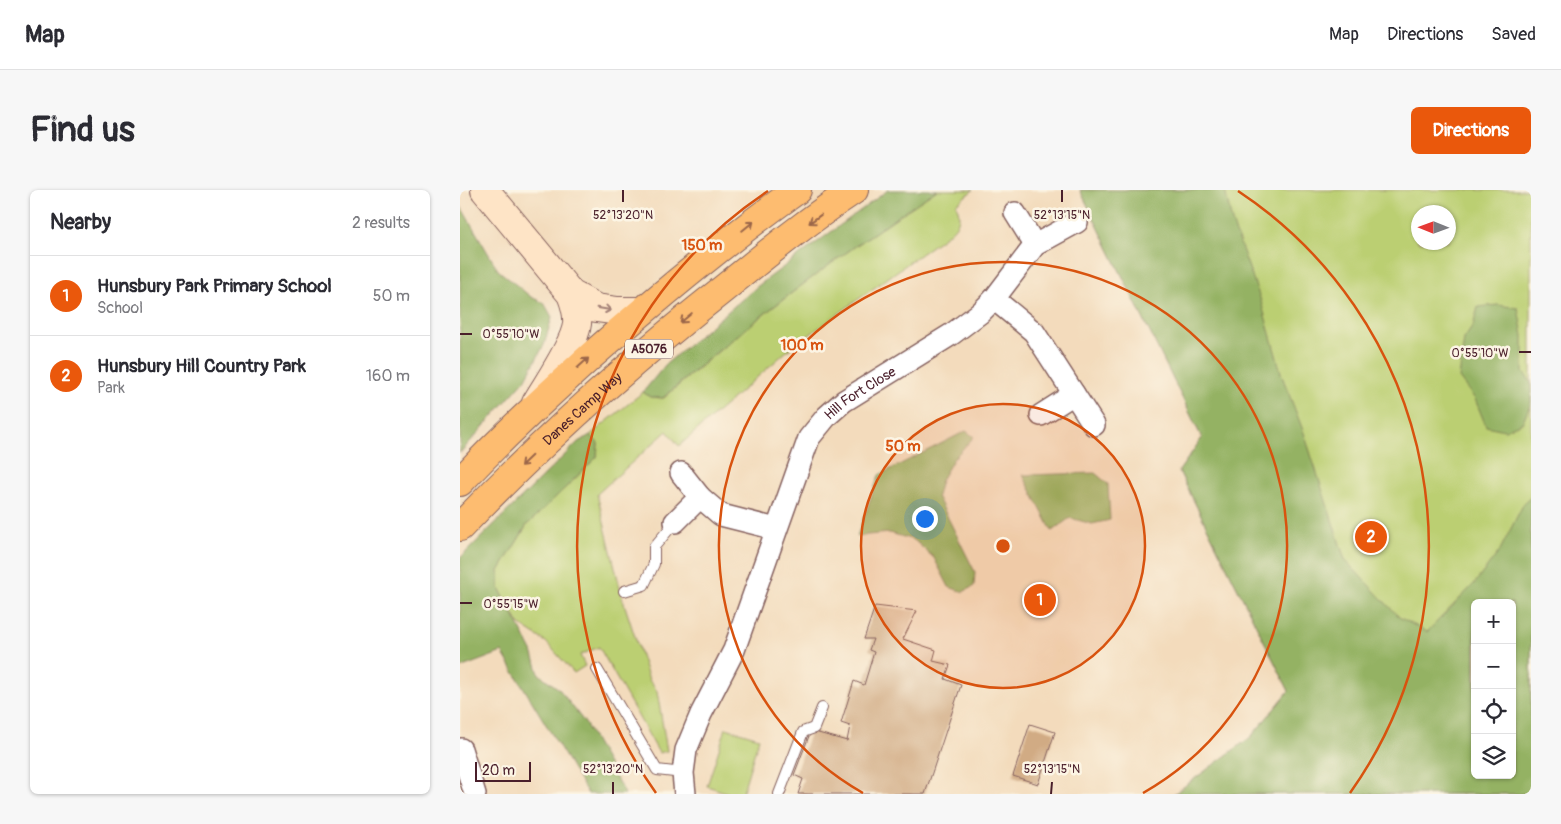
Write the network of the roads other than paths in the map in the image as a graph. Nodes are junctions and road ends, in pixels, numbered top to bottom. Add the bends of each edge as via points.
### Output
1 (485, 190) edge
2 (797, 190) edge
3 (854, 190) edge
4 (1015, 213) dead end
5 (1077, 222) dead end
6 (1035, 245) junction
7 (571, 294) junction
8 (994, 299) junction
9 (641, 311) junction
10 (1074, 394) junction
11 (534, 408) junction
12 (1041, 415) dead end
13 (1094, 425) dead end
14 (681, 472) dead end
15 (460, 482) edge
16 (700, 497) junction
17 (675, 522) joint
18 (460, 527) edge
19 (776, 529) junction
20 (624, 591) dead end
21 (597, 669) dead end
22 (822, 708) dead end
23 (461, 749) edge
24 (684, 784) edge
25 (475, 794) edge
26 (779, 794) edge

1 - 7 street
9 -> 2 highway, A5076
3 -> 18 highway, Danes Camp Way / A5076 via 764,256 620,373
4 - 6 street
5 - 6 street, Hill Fort Close
6 - 8 street, Hill Fort Close
7 -> 9 street via 596,308 618,312
7 - 11 street via 577,309 575,335
8 - 10 street via 1034,332
8 - 19 street, Hill Fort Close via 952,334 844,401 827,416 809,438
11 -> 9 highway, A5076
10 - 12 street
10 - 13 street
11 - 15 highway, A5076
14 - 16 street
16 - 17 street
16 - 19 street via 721,515
17 - 20 lane via 654,546 654,564 644,585
19 - 24 street, Hill Fort Close via 734,650 700,714 686,750
21 - 24 lane via 657,770
22 - 26 lane via 814,728 803,732
23 - 25 street

